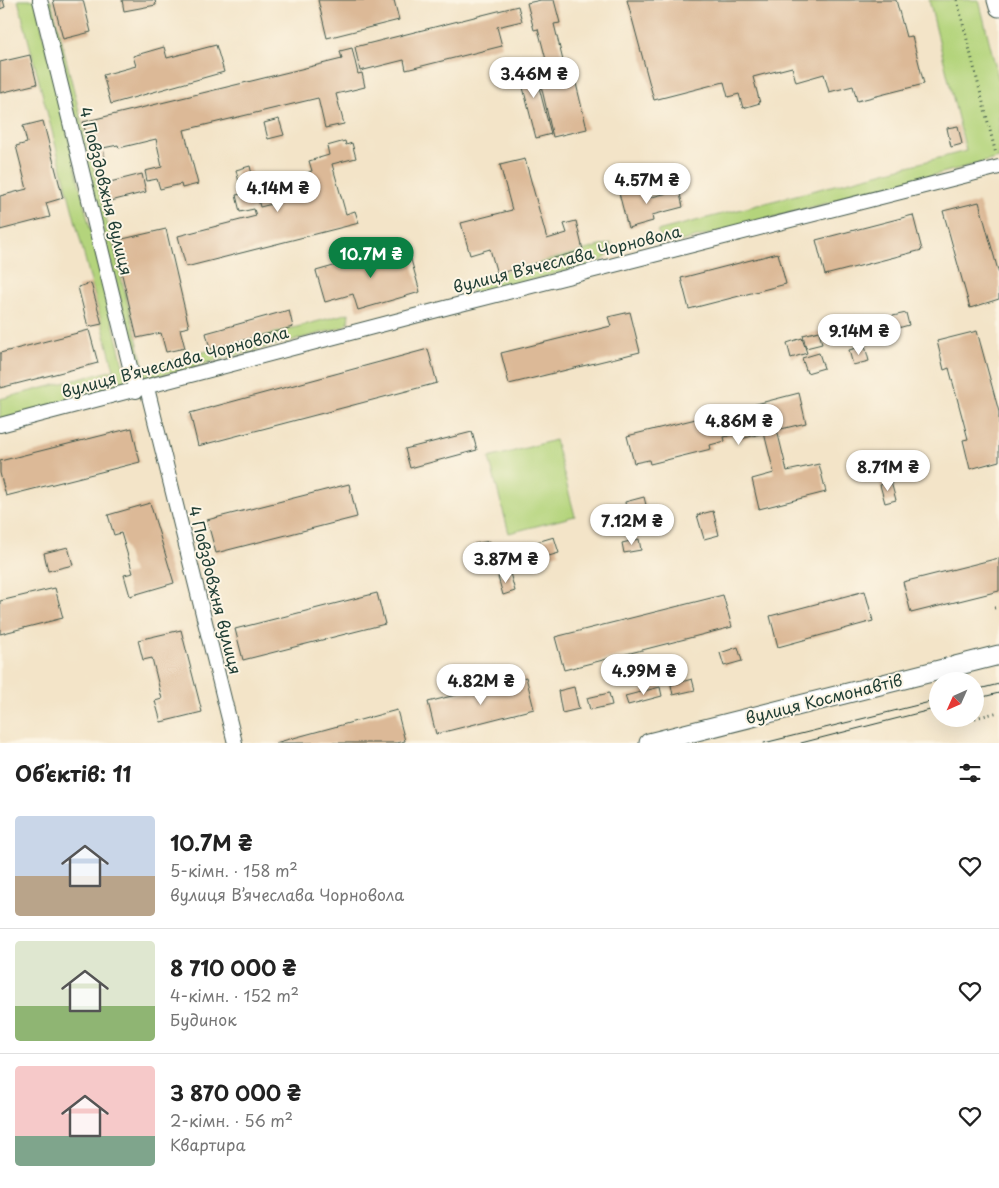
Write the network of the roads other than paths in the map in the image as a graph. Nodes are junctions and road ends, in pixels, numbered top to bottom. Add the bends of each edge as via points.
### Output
1 (40, 0) edge
2 (997, 0) edge
3 (999, 7) edge
4 (998, 163) edge
5 (142, 389) junction
6 (0, 425) edge
7 (999, 655) edge
8 (235, 743) edge
9 (650, 743) edge

1 - 5 street, 4 Повздовжня вулиця
2 - 3 main road
4 - 5 street, вулиця Вʼячеслава Чорновола
5 - 6 street, вулиця Вʼячеслава Чорновола
5 - 8 street, 4 Повздовжня вулиця
7 - 9 main road, вулиця Космонавтів

